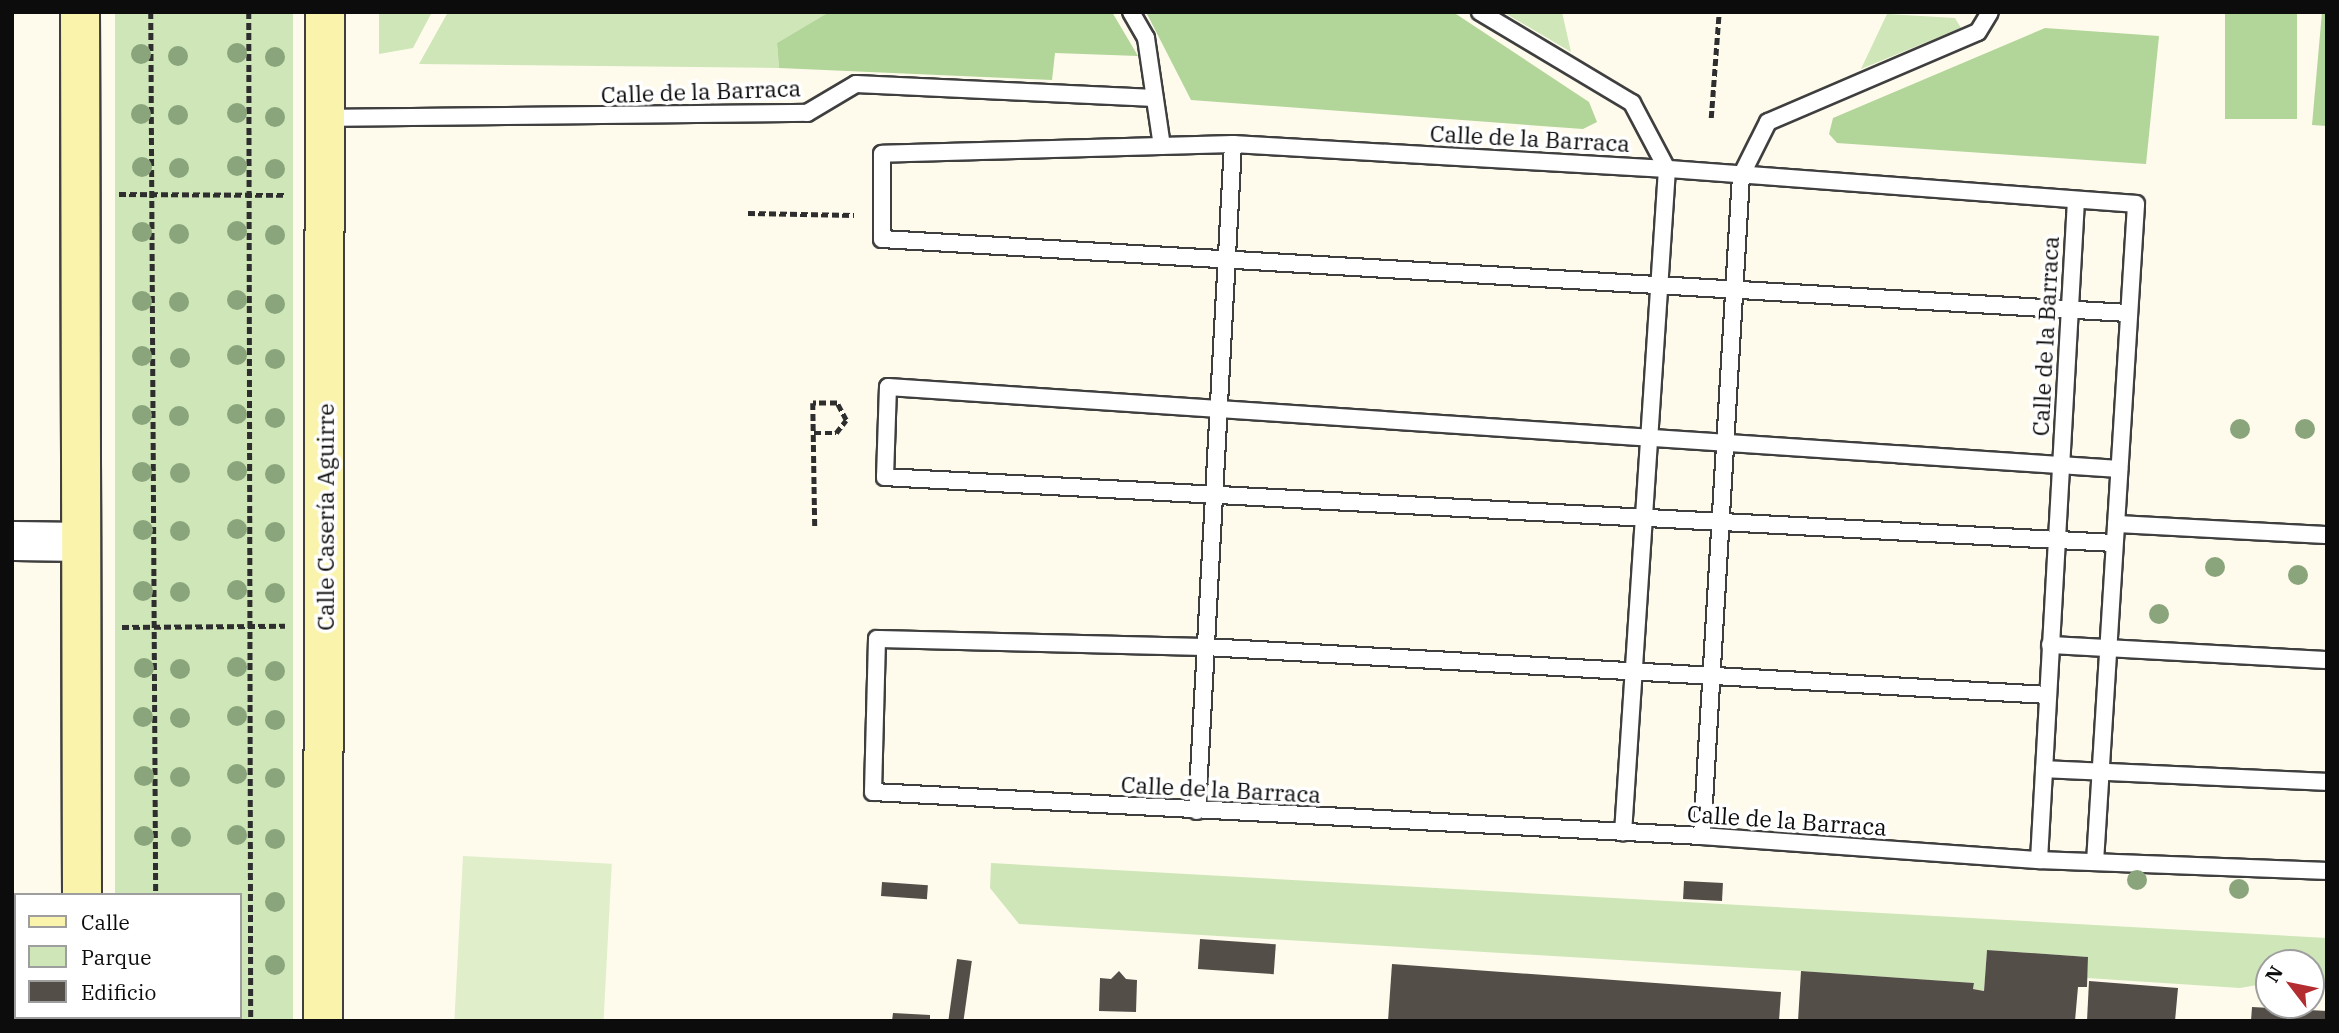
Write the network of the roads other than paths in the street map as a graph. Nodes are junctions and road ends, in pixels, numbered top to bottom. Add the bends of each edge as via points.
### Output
1 (80, 12) edge
2 (325, 12) edge
3 (1131, 12) edge
4 (1480, 12) edge
5 (1990, 12) edge
6 (1155, 98) junction
7 (324, 118) junction
8 (1233, 144) junction
9 (1162, 146) junction
10 (1667, 169) junction
11 (1741, 176) junction
12 (2076, 201) junction
13 (1229, 256) junction
14 (1660, 284) junction
15 (1734, 288) junction
16 (2069, 310) junction
17 (2129, 313) junction
18 (1221, 410) junction
19 (1650, 439) junction
20 (1725, 444) junction
21 (2060, 466) junction
22 (2119, 469) junction
23 (1214, 494) junction
24 (1644, 516) junction
25 (1721, 520) junction
26 (2116, 524) junction
27 (2327, 535) edge
28 (2057, 540) junction
29 (12, 541) edge
30 (81, 542) junction
31 (2114, 543) junction
32 (2050, 645) junction
33 (1206, 647) junction
34 (2108, 648) junction
35 (2327, 660) edge
36 (1634, 672) junction
37 (1712, 676) junction
38 (2048, 695) junction
39 (2044, 769) junction
40 (2100, 771) junction
41 (2327, 782) edge
42 (1197, 811) junction
43 (1623, 832) junction
44 (1702, 836) junction
45 (2039, 860) junction
46 (2095, 862) junction
47 (2327, 871) edge
48 (82, 893) edge
49 (323, 1021) edge

1 - 30 main road
2 - 7 main road, Calle Casería Aguirre
3 - 6 lane via 1146,38
4 - 10 lane via 1632,103
5 - 11 lane via 1979,32 1768,122
6 - 7 lane, Calle de la Barraca via 856,84 807,113
6 - 9 lane
7 - 49 main road, Calle Casería Aguirre
8 - 9 lane, Calle de la Barraca
8 - 10 lane, Calle de la Barraca
8 - 13 lane
9 - 13 lane, Calle de la Barraca via 882,154 882,239
10 - 11 lane, Calle de la Barraca
10 - 14 lane
11 - 12 lane, Calle de la Barraca
11 - 15 lane
12 - 16 lane, Calle de la Barraca
12 - 17 lane, Calle de la Barraca via 2136,204
13 - 14 lane
13 - 18 lane
14 - 15 lane
14 - 19 lane
15 - 16 lane
15 - 20 lane
16 - 17 lane
16 - 21 lane, Calle de la Barraca
17 - 22 lane
18 - 19 lane
18 - 23 lane
18 - 23 lane via 888,387 886,477
19 - 20 lane
19 - 24 lane
20 - 21 lane
20 - 25 lane
21 - 22 lane
21 - 28 lane, Calle de la Barraca
22 - 26 lane
23 - 24 lane
23 - 33 lane
24 - 25 lane
24 - 36 lane
25 - 28 lane
25 - 37 lane
26 - 27 lane
26 - 31 lane
28 - 31 lane
28 - 32 lane, Calle de la Barraca
29 - 30 street
30 - 48 main road
31 - 34 lane
32 - 34 lane
32 - 38 lane, Calle de la Barraca
33 - 36 lane
33 - 42 lane
33 - 42 lane, Calle de la Barraca via 877,639 873,792
34 - 35 lane
34 - 40 lane
36 - 37 lane
36 - 43 lane
37 - 38 lane
37 - 44 lane
38 - 39 lane, Calle de la Barraca
39 - 40 lane
39 - 45 lane, Calle de la Barraca
40 - 41 lane
40 - 46 lane
42 - 43 lane, Calle de la Barraca
43 - 44 lane, Calle de la Barraca
44 - 45 lane, Calle de la Barraca
45 - 46 lane
46 - 47 lane

